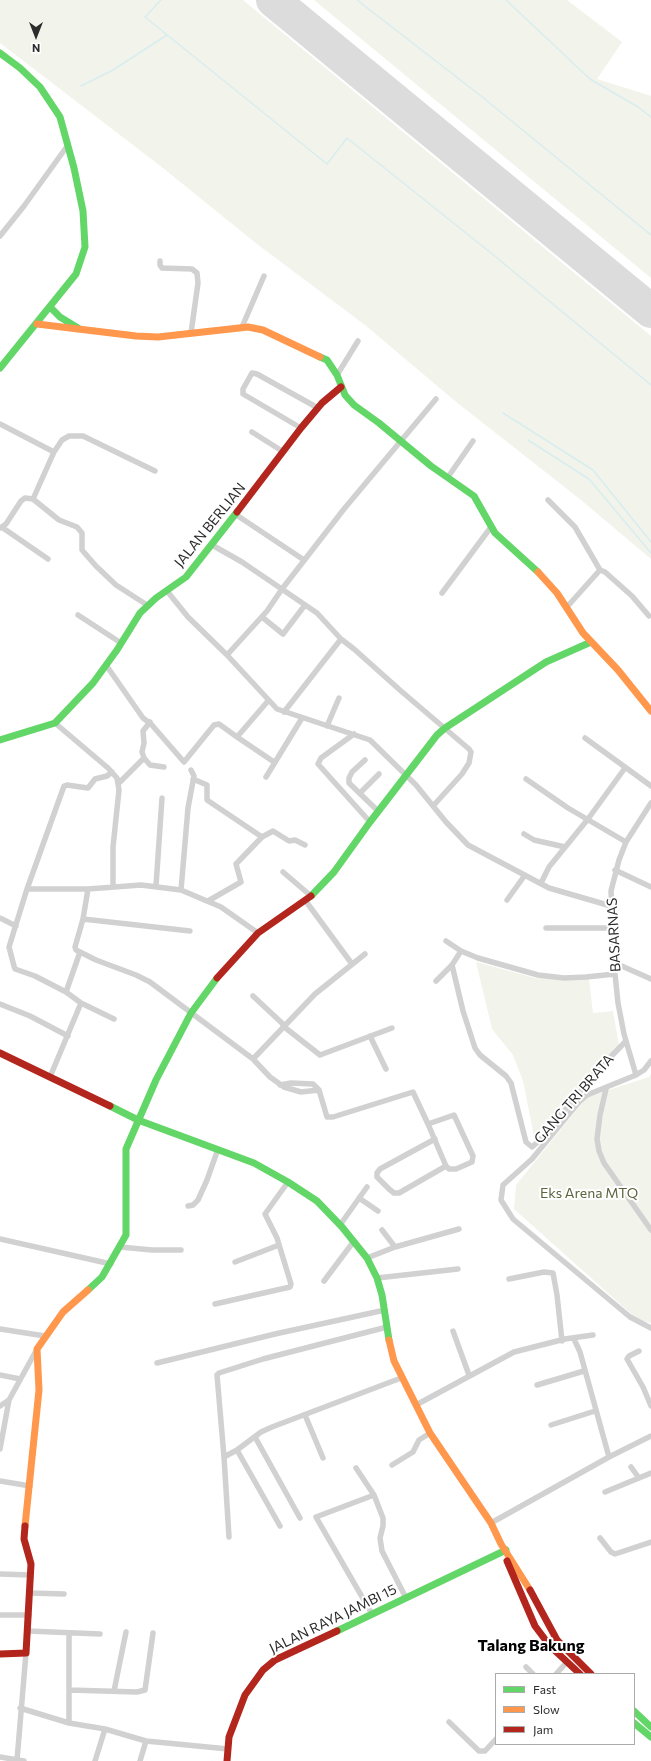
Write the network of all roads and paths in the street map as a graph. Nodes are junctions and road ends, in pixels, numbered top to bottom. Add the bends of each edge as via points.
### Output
1 (0, 53) edge
2 (68, 145) junction
3 (0, 236) edge
4 (160, 261) dead end
5 (264, 276) dead end
6 (50, 307) junction
7 (37, 324) junction
8 (242, 327) junction
9 (82, 330) junction
10 (191, 333) junction
11 (358, 341) dead end
12 (1, 364) edge
13 (337, 375) junction
14 (341, 387) junction
15 (436, 399) dead end
16 (318, 408) junction
17 (0, 424) edge
18 (301, 428) junction
19 (252, 432) dead end
20 (401, 441) junction
21 (473, 441) dead end
22 (282, 451) junction
23 (54, 452) junction
24 (155, 471) dead end
25 (448, 477) junction
26 (33, 499) junction
27 (548, 500) dead end
28 (235, 514) junction
29 (491, 527) junction
30 (1, 528) edge
31 (212, 546) junction
32 (48, 559) dead end
33 (304, 560) junction
34 (600, 570) junction
35 (282, 589) junction
36 (167, 591) junction
37 (442, 593) dead end
38 (147, 605) junction
39 (305, 605) junction
40 (566, 608) junction
41 (78, 615) dead end
42 (649, 616) dead end
43 (262, 617) junction
44 (341, 639) junction
45 (591, 642) junction
46 (121, 643) junction
47 (227, 655) junction
48 (106, 665) junction
49 (339, 698) dead end
50 (268, 700) junction
51 (651, 711) edge
52 (284, 712) junction
53 (302, 718) junction
54 (150, 722) junction
55 (55, 723) junction
56 (327, 726) junction
57 (445, 728) junction
58 (354, 734) junction
59 (237, 737) junction
60 (585, 738) dead end
61 (0, 740) edge
62 (144, 758) junction
63 (364, 760) dead end
64 (274, 762) junction
65 (164, 767) dead end
66 (625, 768) junction
67 (191, 770) dead end
68 (112, 772) junction
69 (379, 774) dead end
70 (406, 776) junction
71 (266, 777) dead end
72 (193, 779) junction
73 (526, 779) dead end
74 (119, 783) junction
75 (651, 786) edge
76 (360, 793) junction
77 (162, 798) dead end
78 (651, 803) edge
79 (433, 806) junction
80 (378, 811) junction
81 (588, 819) junction
82 (370, 822) junction
83 (524, 834) dead end
84 (262, 837) junction
85 (626, 842) junction
86 (305, 845) dead end
87 (565, 847) junction
88 (616, 870) junction
89 (283, 872) dead end
90 (525, 875) junction
91 (541, 883) junction
92 (156, 886) junction
93 (113, 887) junction
94 (651, 887) edge
95 (26, 889) junction
96 (88, 889) junction
97 (181, 890) junction
98 (311, 896) junction
99 (305, 900) junction
100 (507, 900) dead end
101 (208, 901) junction
102 (611, 906) junction
103 (0, 918) edge
104 (83, 919) junction
105 (16, 926) junction
106 (546, 928) dead end
107 (613, 928) junction
108 (190, 932) dead end
109 (258, 933) junction
110 (446, 941) dead end
111 (460, 951) junction
112 (80, 952) junction
113 (364, 954) dead end
114 (615, 963) junction
115 (352, 964) junction
116 (452, 964) junction
117 (615, 974) junction
118 (651, 979) edge
119 (436, 981) dead end
120 (66, 992) junction
121 (253, 996) dead end
122 (81, 1003) junction
123 (0, 1004) edge
124 (191, 1013) junction
125 (114, 1019) dead end
126 (284, 1026) junction
127 (392, 1028) dead end
128 (68, 1036) junction
129 (370, 1036) junction
130 (626, 1041) junction
131 (0, 1053) edge
132 (253, 1059) junction
133 (651, 1061) edge
134 (386, 1069) dead end
135 (636, 1075) junction
136 (50, 1077) junction
137 (606, 1089) junction
138 (138, 1120) junction
139 (428, 1124) junction
140 (435, 1140) junction
141 (218, 1149) junction
142 (446, 1166) junction
143 (288, 1182) junction
144 (367, 1187) dead end
145 (359, 1198) junction
146 (188, 1206) dead end
147 (378, 1211) dead end
148 (340, 1225) junction
149 (459, 1229) dead end
150 (382, 1230) dead end
151 (651, 1230) edge
152 (0, 1239) edge
153 (354, 1241) junction
154 (279, 1245) junction
155 (120, 1247) junction
156 (395, 1247) junction
157 (181, 1250) dead end
158 (367, 1258) junction
159 (235, 1262) dead end
160 (111, 1264) junction
161 (458, 1269) dead end
162 (376, 1278) junction
163 (509, 1279) dead end
164 (324, 1281) dead end
165 (215, 1304) dead end
166 (385, 1310) junction
167 (387, 1327) junction
168 (651, 1328) edge
169 (0, 1329) edge
170 (453, 1331) dead end
171 (593, 1335) dead end
172 (45, 1336) junction
173 (574, 1339) junction
174 (562, 1341) junction
175 (37, 1349) junction
176 (639, 1351) dead end
177 (157, 1363) dead end
178 (584, 1371) junction
179 (0, 1374) edge
180 (469, 1375) junction
181 (401, 1378) junction
182 (20, 1379) junction
183 (537, 1385) dead end
184 (9, 1400) junction
185 (416, 1405) junction
186 (0, 1406) edge
187 (651, 1406) edge
188 (595, 1411) junction
189 (305, 1415) junction
190 (551, 1425) dead end
191 (430, 1433) junction
192 (651, 1436) edge
193 (255, 1437) junction
194 (0, 1448) edge
195 (237, 1450) junction
196 (224, 1457) junction
197 (609, 1457) junction
198 (323, 1458) dead end
199 (392, 1465) dead end
200 (356, 1468) dead end
201 (631, 1468) dead end
202 (651, 1473) edge
203 (639, 1478) junction
204 (0, 1481) edge
205 (30, 1486) junction
206 (605, 1492) dead end
207 (374, 1495) junction
208 (300, 1518) dead end
209 (491, 1523) junction
210 (280, 1526) dead end
211 (229, 1537) dead end
212 (600, 1538) dead end
213 (651, 1542) edge
214 (503, 1549) junction
215 (0, 1574) edge
216 (30, 1575) junction
217 (29, 1593) junction
218 (64, 1594) dead end
219 (406, 1598) junction
220 (372, 1614) junction
221 (0, 1615) edge
222 (29, 1615) junction
223 (28, 1631) junction
224 (126, 1632) dead end
225 (70, 1633) junction
226 (153, 1633) dead end
227 (100, 1634) dead end
228 (26, 1653) junction
229 (0, 1654) edge
230 (566, 1663) junction
231 (526, 1667) dead end
232 (532, 1673) edge
233 (557, 1673) edge
234 (579, 1673) edge
235 (590, 1673) edge
236 (69, 1690) junction
237 (114, 1691) junction
238 (20, 1708) junction
239 (635, 1712) edge
240 (449, 1722) dead end
241 (69, 1723) junction
242 (635, 1724) edge
243 (651, 1727) edge
244 (105, 1729) junction
245 (651, 1737) edge
246 (495, 1739) edge
247 (146, 1740) junction
248 (228, 1749) junction
249 (0, 1757) edge
250 (17, 1760) junction
251 (24, 1761) edge
252 (96, 1761) edge
253 (140, 1761) edge
254 (227, 1761) edge

1 - 2 main road via 40,87 60,117
2 - 3 street
2 - 6 main road via 83,211 85,247 76,274
4 - 10 street via 162,268 192,270 197,273
5 - 8 street
6 - 7 main road
6 - 9 main road via 60,317
7 - 9 main road
7 - 12 main road
8 - 10 main road
8 - 13 main road via 263,330 310,351 327,360
9 - 10 main road via 158,337
11 - 13 street
13 - 14 main road
14 - 16 main road, JALAN BERLIAN via 328,396
14 - 20 main road via 354,405
15 - 20 street
16 - 18 main road, JALAN BERLIAN
16 - 18 street via 252,373 243,394
17 - 23 street
18 - 22 main road, JALAN BERLIAN
19 - 22 street
20 - 25 main road
20 - 33 street
21 - 25 street
22 - 28 main road, JALAN BERLIAN
23 - 24 street via 62,440 76,435 83,436
23 - 26 street
25 - 29 main road via 474,496
26 - 30 street via 25,498 21,501
26 - 38 street via 60,520 77,527 82,534 82,550 96,566 116,585
27 - 34 street via 578,530
28 - 31 main road, JALAN BERLIAN
28 - 33 street
29 - 37 street
29 - 40 main road via 509,548 545,578
30 - 32 street
31 - 35 street via 242,562
31 - 36 main road, JALAN BERLIAN via 186,577
33 - 35 street
34 - 40 street
34 - 42 street via 632,596
35 - 39 street
35 - 43 street
36 - 38 main road, JALAN BERLIAN
36 - 47 street via 188,617
38 - 46 main road, JALAN BERLIAN
39 - 43 street via 283,634
39 - 44 street via 317,613
40 - 45 main road
41 - 46 street
43 - 47 street
44 - 52 street
44 - 57 street
45 - 51 main road via 622,674
45 - 57 main road via 546,662
46 - 48 main road, JALAN BERLIAN
47 - 50 street
48 - 54 street via 144,718
48 - 55 main road, JALAN BERLIAN via 93,683
49 - 56 street
50 - 52 street
50 - 59 street
52 - 53 street
53 - 56 street
53 - 64 street
54 - 59 street via 184,762 216,724
54 - 62 street via 143,731
55 - 61 main road, JALAN BERLIAN
55 - 68 street
56 - 58 street
57 - 70 main road
57 - 79 street via 469,749 471,756 462,774
58 - 70 street via 375,744
58 - 82 street via 321,758 318,764
59 - 64 street
60 - 66 street
62 - 65 street via 150,765
62 - 74 street
63 - 76 street via 348,779 350,785
64 - 71 street
66 - 75 street
66 - 81 street
67 - 72 street via 194,774
68 - 74 street
68 - 95 street via 95,779 88,788 64,786
69 - 76 street
70 - 79 street
70 - 80 main road
72 - 84 street via 207,785 207,800
72 - 97 street
73 - 81 street
74 - 93 street via 113,847
76 - 80 street
77 - 92 street
78 - 85 street, BASARNAS
79 - 90 street via 468,845
80 - 82 main road
81 - 85 street
81 - 87 street
82 - 98 main road via 334,872
83 - 87 street via 534,840
84 - 86 street via 273,831 288,841 295,840
84 - 101 street via 236,864 241,882
85 - 88 street, BASARNAS
87 - 91 street via 549,867
88 - 94 street
88 - 102 street, BASARNAS
89 - 98 street
90 - 91 street
90 - 100 street
91 - 102 street via 549,888
92 - 93 street
92 - 97 street
93 - 96 street
95 - 96 street
95 - 105 street
96 - 104 street
97 - 101 street
98 - 99 main road
99 - 109 main road
99 - 115 street
101 - 109 street
102 - 107 street, BASARNAS
103 - 105 street
104 - 108 street
104 - 112 street via 76,947
105 - 120 street via 9,947 15,969
106 - 107 street
107 - 114 street, BASARNAS
109 - 124 main road via 223,970
110 - 111 street
111 - 116 street
111 - 117 street via 538,974 564,978
112 - 120 street
112 - 124 street via 150,982
113 - 115 street
114 - 117 street, BASARNAS
114 - 118 street
115 - 126 street via 315,994
116 - 119 street
116 - 130 street, GANG TRI BRATA via 475,1048 511,1083 526,1142 532,1146
117 - 130 street, BASARNAS
120 - 122 street
121 - 126 street
122 - 125 street
122 - 128 street
123 - 128 street
124 - 132 street
124 - 138 main road
126 - 129 street via 320,1055
126 - 132 street
127 - 129 street
128 - 136 street
129 - 134 street
130 - 135 street, BASARNAS
131 - 136 main road
132 - 139 street via 280,1085 293,1091 319,1090 327,1117 413,1092
133 - 135 street
135 - 137 street
136 - 138 main road
137 - 151 street via 600,1115 598,1151
137 - 168 street via 588,1095 579,1102 532,1159 503,1185 500,1200 513,1219 630,1317
138 - 141 main road
138 - 155 main road via 126,1149 126,1235
139 - 140 street
139 - 142 street via 454,1115 473,1156 472,1162 456,1169 449,1169
140 - 142 street
140 - 142 street via 380,1169 377,1177 394,1193 399,1193
141 - 143 main road via 254,1163
141 - 146 street via 198,1200
143 - 148 main road via 317,1201
143 - 154 street via 265,1214
144 - 145 street
145 - 147 street
145 - 148 street
148 - 153 main road
149 - 156 street
150 - 156 street
152 - 160 street
153 - 158 main road
153 - 164 street
154 - 159 street
154 - 165 street via 290,1287
155 - 157 street
155 - 160 main road
156 - 158 street
158 - 162 main road
160 - 172 main road via 102,1277 63,1312
161 - 162 street
162 - 166 main road
163 - 174 street via 548,1271 553,1273
166 - 167 main road
166 - 177 street
167 - 181 main road via 391,1351
167 - 196 street via 219,1373 217,1375
169 - 172 street
170 - 180 street
171 - 173 street
172 - 175 main road
173 - 174 street
173 - 178 street
174 - 180 street via 514,1352
175 - 182 street
175 - 205 main road via 39,1390
176 - 187 street via 628,1359
178 - 183 street
178 - 188 street
179 - 182 street
180 - 185 street
181 - 185 main road
181 - 189 street
182 - 184 street
184 - 186 street
184 - 194 street
185 - 191 main road
188 - 190 street
188 - 197 street
189 - 193 street via 272,1427
189 - 198 street
191 - 199 street via 419,1440 410,1454
191 - 209 main road
192 - 197 street
193 - 195 street
193 - 208 street
195 - 196 street
195 - 210 street
196 - 211 street
197 - 209 street
200 - 207 street
201 - 203 street
202 - 203 street
203 - 206 street
204 - 205 street
205 - 216 main road via 24,1539 30,1560
207 - 219 street via 383,1518 380,1538 382,1551
207 - 220 street via 316,1517
209 - 214 main road
212 - 213 street via 614,1554
214 - 219 main road, JALAN RAYA JAMBI 15
214 - 230 main road via 536,1626
214 - 235 main road via 556,1640
215 - 216 street
216 - 217 main road
217 - 218 street
217 - 222 main road
219 - 220 main road, JALAN RAYA JAMBI 15
220 - 248 main road, JALAN RAYA JAMBI 15 via 300,1647 275,1660 263,1670 244,1695 229,1737
221 - 222 street
222 - 223 main road
223 - 225 street
223 - 228 main road
224 - 237 street
225 - 227 street
225 - 236 street
226 - 237 street via 145,1690
228 - 229 main road
228 - 238 street
230 - 233 street
230 - 234 main road
231 - 232 street
236 - 237 street
236 - 241 street
238 - 241 street
238 - 250 street
239 - 243 main road
240 - 246 street via 479,1751 485,1750
241 - 244 street
242 - 245 main road
244 - 247 street
244 - 252 street
247 - 248 street
247 - 253 street
248 - 254 main road, JALAN RAYA JAMBI 15
249 - 250 street
250 - 251 street

